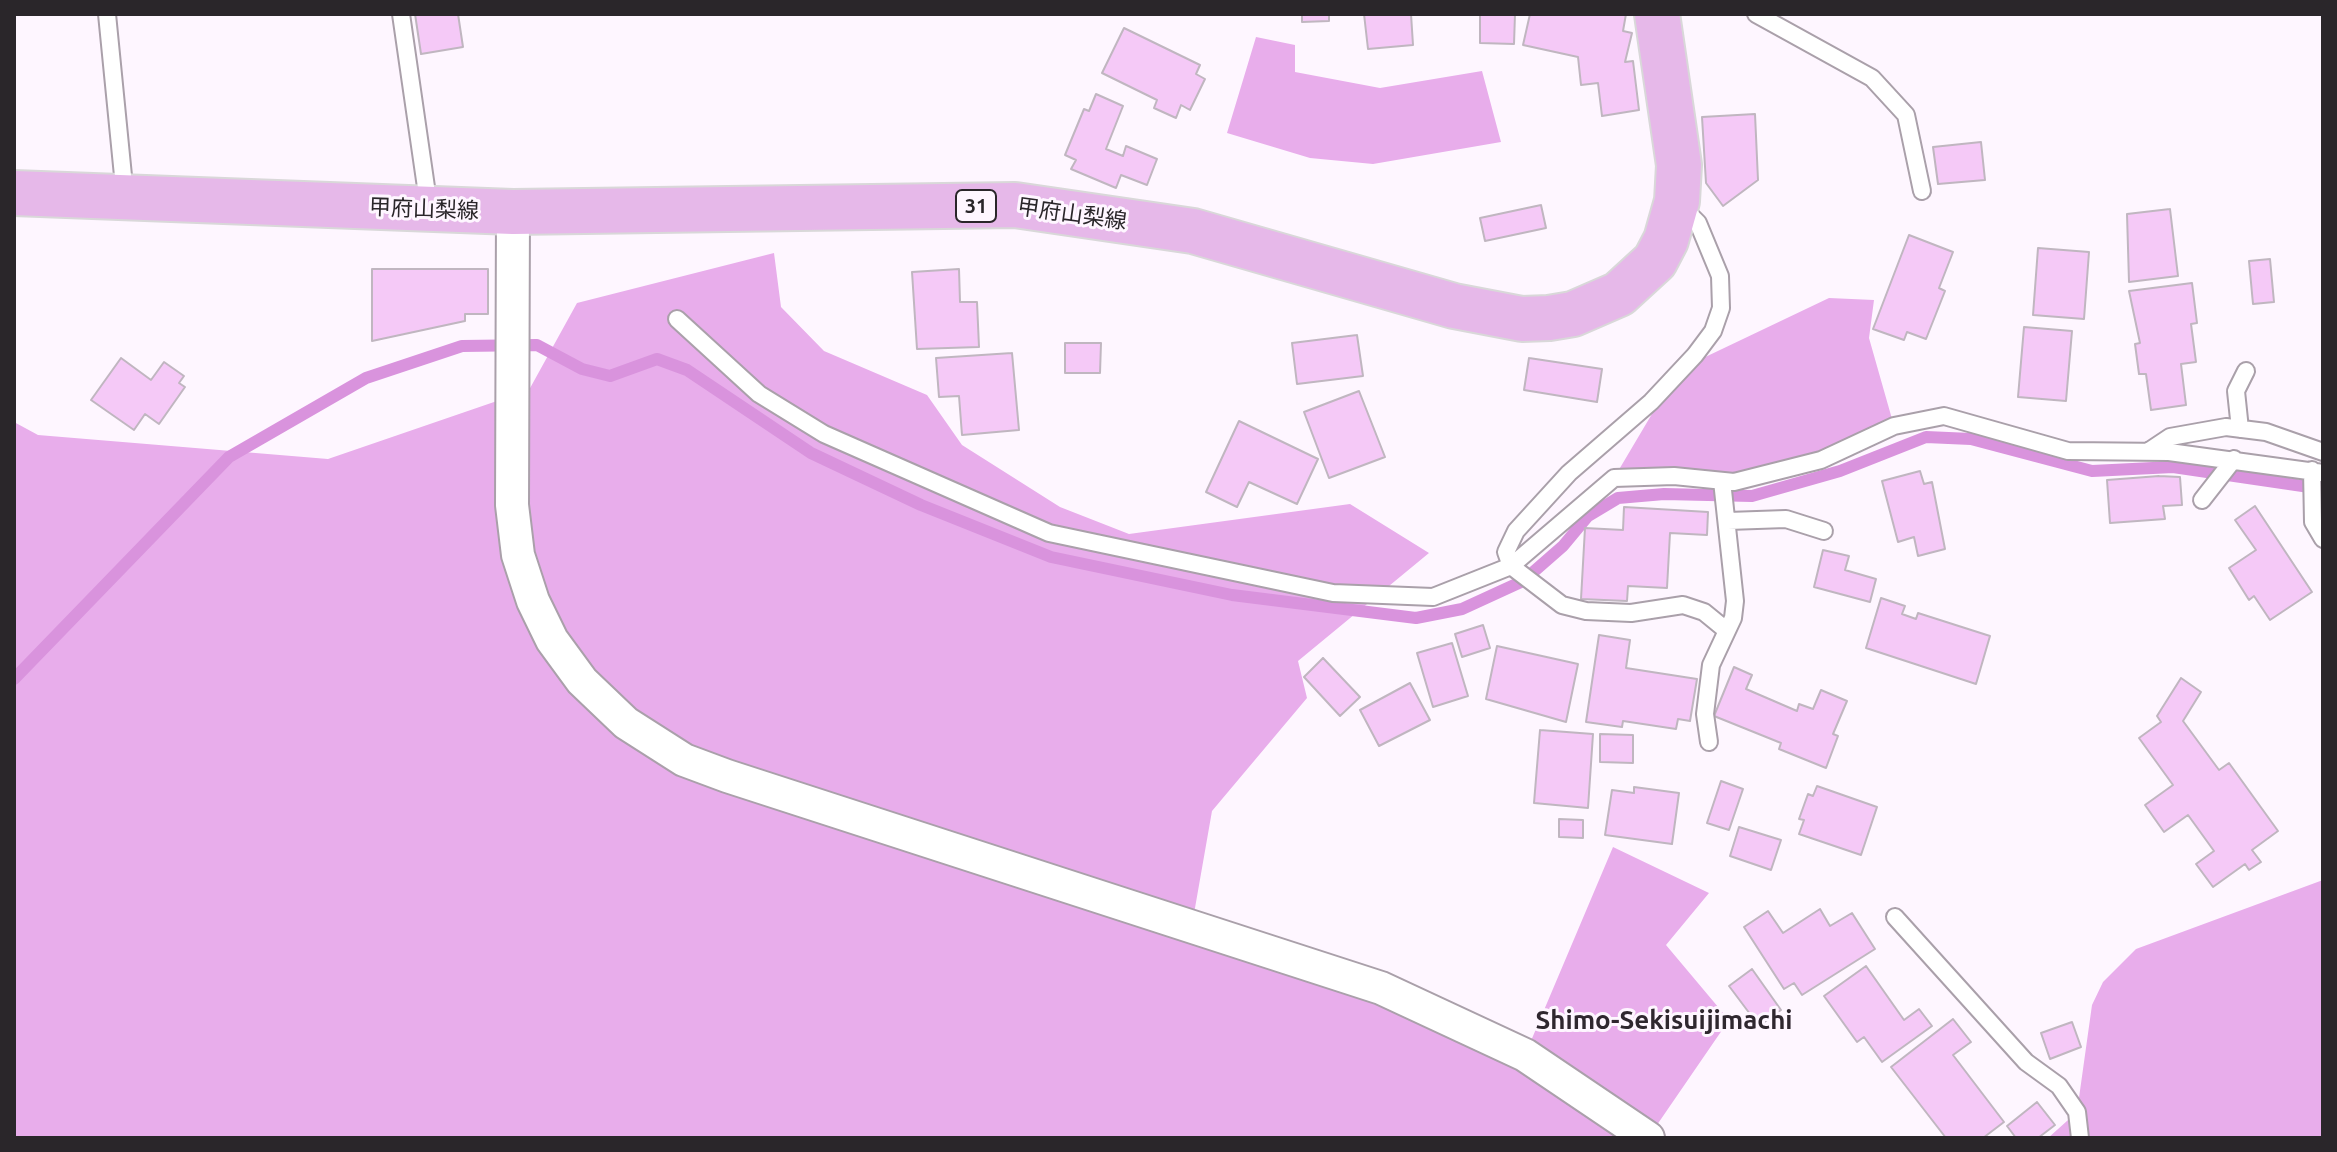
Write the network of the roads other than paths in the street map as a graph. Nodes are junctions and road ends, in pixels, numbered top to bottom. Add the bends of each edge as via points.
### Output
1 (107, 14) edge
2 (401, 14) edge
3 (1657, 14) edge
4 (1756, 14) edge
5 (1922, 191) dead end
6 (14, 193) edge
7 (125, 197) junction
8 (1677, 201) junction
9 (429, 210) junction
10 (513, 212) junction
11 (677, 319) dead end
12 (2246, 371) dead end
13 (2240, 429) junction
14 (2148, 452) junction
15 (2323, 452) edge
16 (2232, 463) junction
17 (2314, 479) edge
18 (1722, 484) junction
19 (2202, 500) dead end
20 (1728, 516) junction
21 (1824, 531) dead end
22 (2323, 539) edge
23 (1513, 568) junction
24 (1726, 630) junction
25 (1709, 742) dead end
26 (1895, 917) dead end
27 (1648, 1138) edge
28 (2080, 1138) edge

1 - 7 lane
2 - 9 lane
3 - 8 main road, 甲府山梨線 / 31 via 1679,165
4 - 5 lane via 1872,78 1906,115
6 - 7 main road, 甲府山梨線 / 31
7 - 9 main road, 甲府山梨線 / 31
8 - 10 main road, 甲府山梨線 / 31 via 1666,240 1641,278 1573,314 1535,319 1454,306 1193,231 1015,205
8 - 23 lane via 1698,223 1720,276 1721,308 1713,331 1651,402 1569,473 1516,531 1506,552
9 - 10 main road, 甲府山梨線 / 31
10 - 27 street via 512,505 518,555 552,640 582,681 626,723 684,760 727,776 1381,988 1525,1055
11 - 23 lane via 759,394 824,434 1049,533 1333,593 1433,597
12 - 13 lane via 2236,391
13 - 14 lane via 2170,437
13 - 15 lane via 2266,432
14 - 16 lane
14 - 18 lane via 2068,451 1944,416 1894,426 1821,460
16 - 17 lane
16 - 19 lane
17 - 22 lane via 2313,522
18 - 20 lane
18 - 23 lane via 1674,476 1614,478
20 - 21 lane via 1786,519
20 - 24 lane via 1735,601
23 - 24 lane via 1562,605 1631,613 1683,605 1704,612
24 - 25 lane via 1711,665 1705,714
26 - 28 lane via 2026,1062 2059,1086 2077,1112

